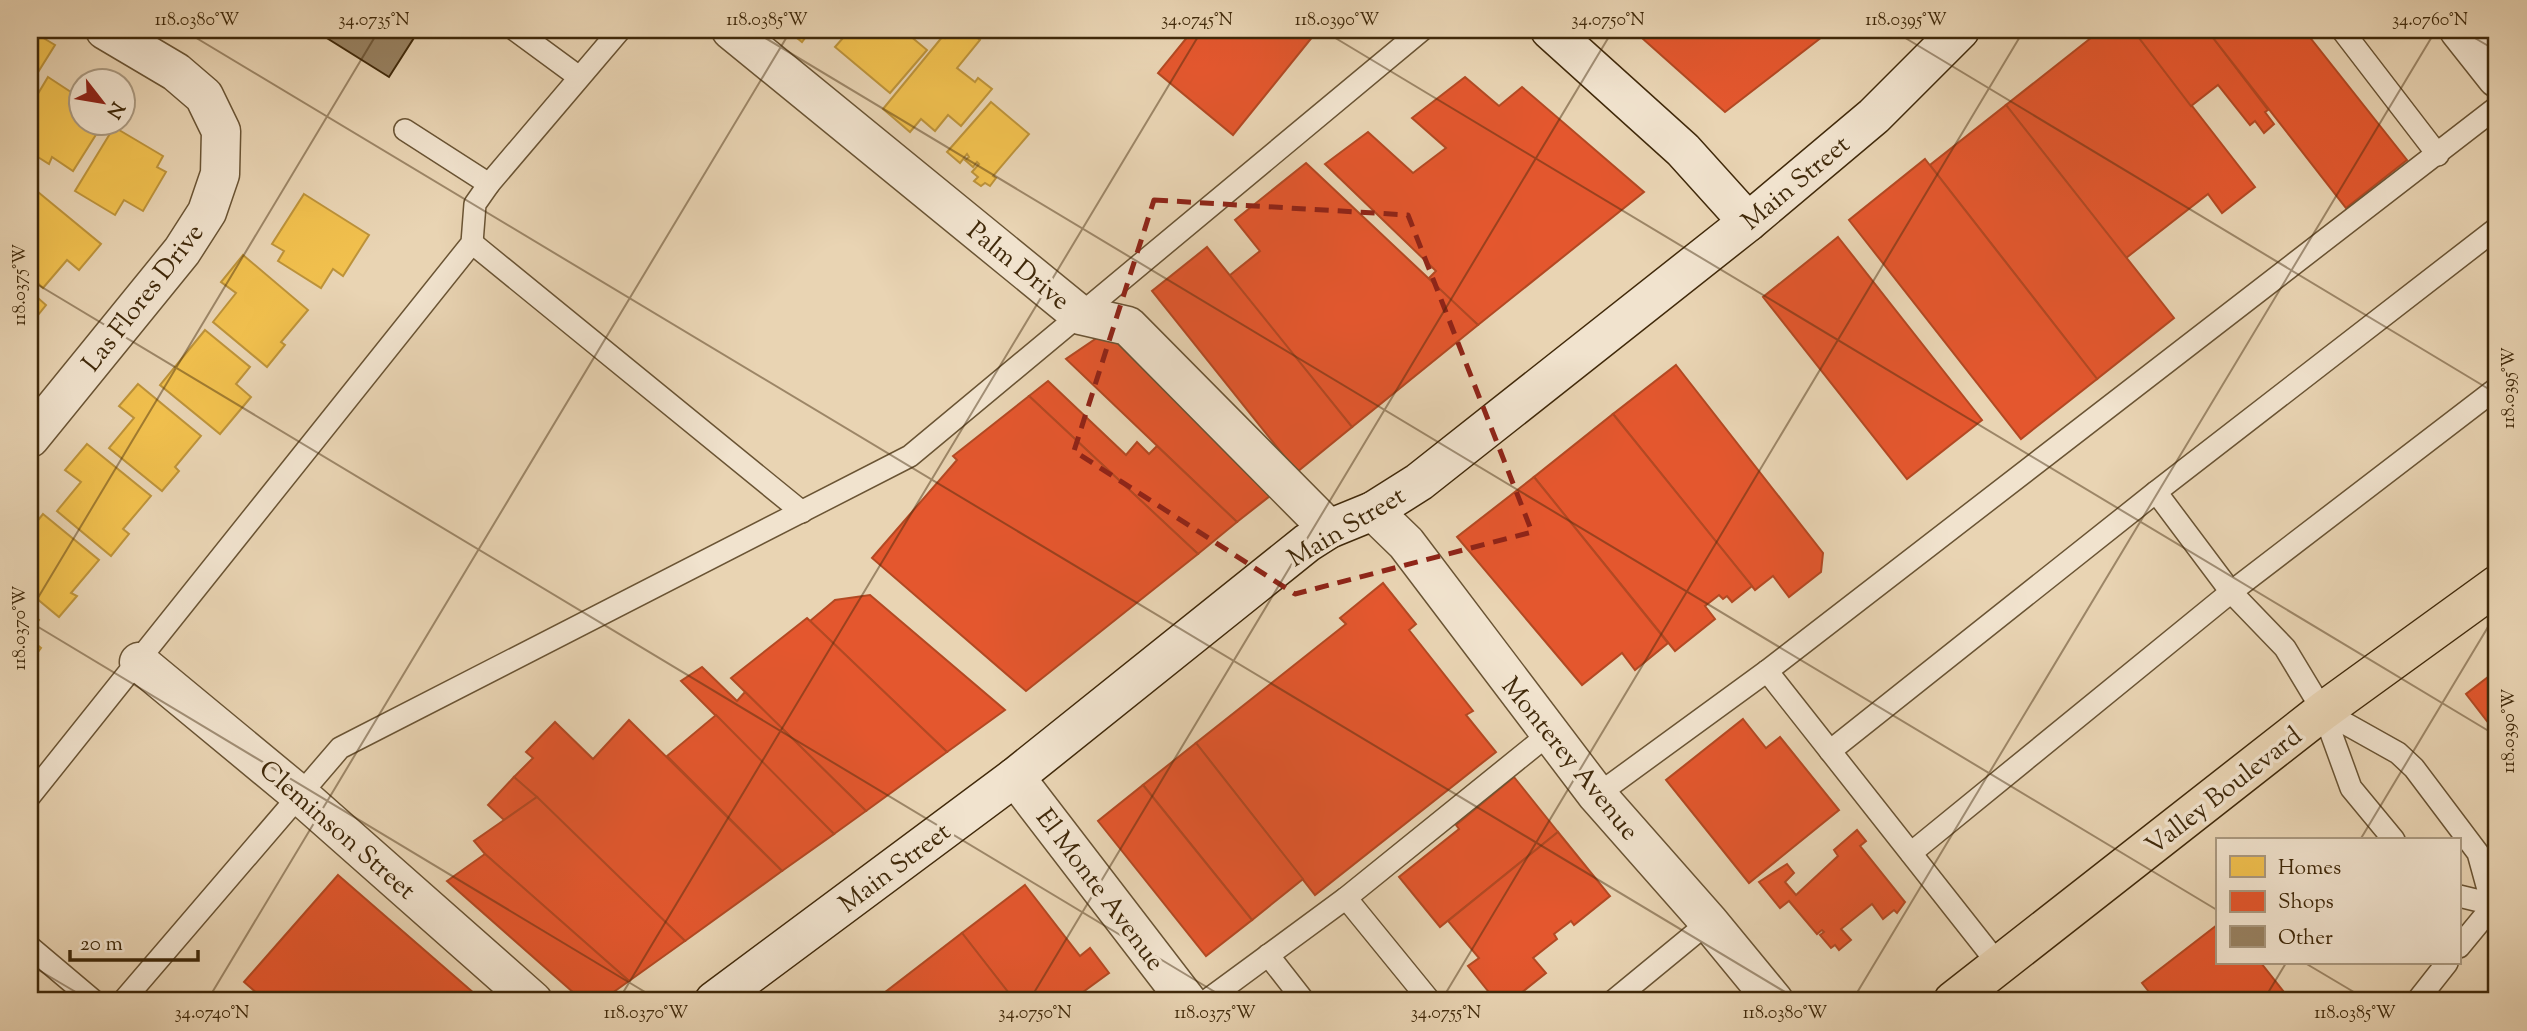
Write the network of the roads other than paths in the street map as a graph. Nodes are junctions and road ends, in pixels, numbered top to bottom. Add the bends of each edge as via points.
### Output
1 (105, 30) edge
2 (515, 30) edge
3 (620, 30) edge
4 (731, 30) edge
5 (1422, 30) edge
6 (1550, 30) edge
7 (1960, 30) edge
8 (2342, 30) edge
9 (2459, 30) edge
10 (579, 77) junction
11 (2497, 78) edge
12 (2497, 107) edge
13 (405, 130) dead end
14 (2438, 155) junction
15 (489, 184) junction
16 (1748, 222) junction
17 (2497, 228) edge
18 (472, 243) junction
19 (1080, 315) junction
20 (2497, 388) edge
21 (30, 438) edge
22 (2156, 492) junction
23 (1373, 511) junction
24 (802, 512) junction
25 (1329, 529) junction
26 (2496, 589) edge
27 (2231, 592) junction
28 (139, 662) junction
29 (1767, 671) junction
30 (2323, 711) junction
31 (1549, 734) junction
32 (1830, 751) junction
33 (1015, 777) junction
34 (1597, 795) junction
35 (30, 796) edge
36 (300, 796) junction
37 (2392, 838) edge
38 (1911, 853) junction
39 (2460, 896) edge
40 (1346, 898) junction
41 (2495, 903) edge
42 (1709, 922) junction
43 (2460, 946) edge
44 (30, 947) edge
45 (1268, 955) junction
46 (2446, 964) edge
47 (2000, 965) junction
48 (94, 1001) edge
49 (123, 1001) edge
50 (533, 1001) edge
51 (714, 1001) edge
52 (1187, 1001) edge
53 (1206, 1001) edge
54 (1304, 1001) edge
55 (1430, 1001) edge
56 (1613, 1001) edge
57 (1773, 1001) edge
58 (1954, 1001) edge
59 (2417, 1001) edge

1 - 21 street, Las Flores Drive via 176,72 204,96 221,131 219,174 207,212 182,251
2 - 10 lane
3 - 10 lane
4 - 19 street, Palm Drive
5 - 19 lane
6 - 16 street via 1683,150
7 - 16 street, Main Street via 1874,116
8 - 14 lane
9 - 11 street
10 - 15 lane
12 - 14 lane
13 - 15 lane
14 - 29 lane
15 - 18 lane via 475,204
16 - 23 street, Main Street via 1419,482
17 - 22 lane
18 - 24 lane
18 - 28 lane
19 - 24 lane via 910,457
19 - 25 street, Palm Drive via 1128,326
20 - 27 lane
22 - 27 lane
22 - 32 lane
23 - 25 street, Main Street
23 - 31 street, Monterey Avenue via 1406,543
24 - 36 lane via 340,748
25 - 33 street, Main Street
26 - 30 main road, Valley Boulevard
27 - 30 lane via 2285,648
27 - 38 lane
28 - 35 lane
28 - 36 street, Cleminson Street
29 - 32 lane
29 - 34 lane
30 - 37 lane via 2351,788
30 - 41 lane via 2398,753 2413,768 2478,853
30 - 47 main road, Valley Boulevard
31 - 34 street, Monterey Avenue
31 - 40 lane
32 - 38 lane
33 - 51 street, Main Street
33 - 52 street, El Monte Avenue
34 - 42 street, Monterey Avenue
36 - 49 lane
36 - 50 street, Cleminson Street
38 - 47 lane
39 - 41 lane
40 - 45 lane
40 - 55 lane
41 - 43 lane
42 - 56 lane
42 - 57 street, Monterey Avenue
44 - 48 lane
45 - 53 lane
45 - 54 lane
46 - 59 lane
47 - 58 main road, Valley Boulevard

